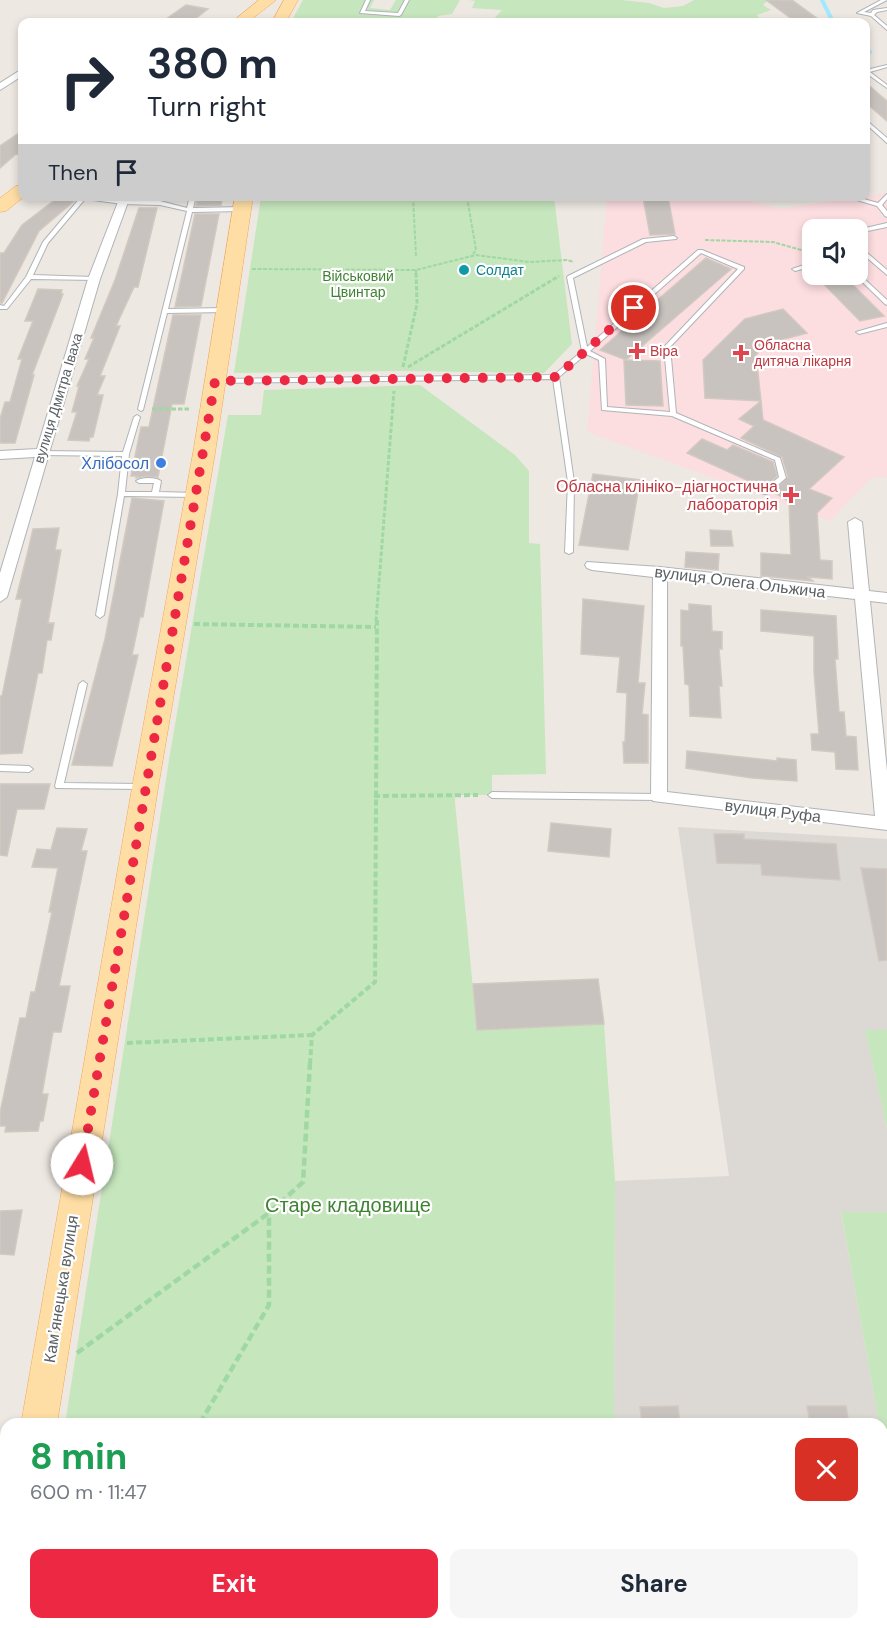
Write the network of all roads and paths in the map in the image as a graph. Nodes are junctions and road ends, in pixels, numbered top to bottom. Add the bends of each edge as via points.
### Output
1 (269, 0) edge
2 (291, 0) edge
3 (368, 0) edge
4 (407, 0) edge
5 (885, 0) edge
6 (887, 9) edge
7 (374, 14) junction
8 (872, 15) junction
9 (244, 18) edge
10 (281, 18) edge
11 (372, 18) edge
12 (887, 29) edge
13 (887, 66) edge
14 (870, 69) edge
15 (0, 70) edge
16 (18, 72) edge
17 (870, 73) edge
18 (18, 75) edge
19 (0, 87) edge
20 (887, 87) edge
21 (870, 126) edge
22 (887, 141) edge
23 (18, 193) edge
24 (887, 196) edge
25 (81, 201) edge
26 (115, 201) edge
27 (192, 201) edge
28 (413, 201) edge
29 (468, 201) edge
30 (864, 201) edge
31 (123, 202) junction
32 (243, 203) edge
33 (879, 205) junction
34 (0, 207) edge
35 (189, 210) junction
36 (887, 215) edge
37 (887, 225) edge
38 (868, 229) edge
39 (674, 238) dead end
40 (698, 240) dead end
41 (802, 251) edge
42 (617, 255) junction
43 (416, 256) dead end
44 (868, 256) edge
45 (471, 257) junction
46 (802, 267) edge
47 (250, 269) dead end
48 (795, 269) dead end
49 (416, 270) junction
50 (887, 273) edge
51 (560, 276) dead end
52 (29, 277) junction
53 (94, 279) junction
54 (868, 285) edge
55 (887, 303) edge
56 (0, 307) edge
57 (227, 310) junction
58 (164, 311) junction
59 (887, 325) edge
60 (859, 332) dead end
61 (584, 350) junction
62 (556, 377) junction
63 (396, 379) junction
64 (215, 381) junction
65 (141, 409) joint
66 (190, 409) dead end
67 (673, 414) junction
68 (137, 417) dead end
69 (41, 453) junction
70 (0, 454) edge
71 (126, 454) junction
72 (139, 481) dead end
73 (765, 492) dead end
74 (155, 493) junction
75 (121, 494) junction
76 (196, 495) junction
77 (855, 522) dead end
78 (569, 552) dead end
79 (592, 565) dead end
80 (660, 572) junction
81 (861, 596) junction
82 (0, 597) edge
83 (887, 598) edge
84 (100, 615) dead end
85 (192, 624) dead end
86 (376, 627) junction
87 (83, 684) dead end
88 (0, 768) edge
89 (29, 769) dead end
90 (144, 788) junction
91 (492, 795) joint
92 (374, 796) junction
93 (659, 796) junction
94 (885, 824) edge
95 (312, 1035) junction
96 (124, 1043) dead end
97 (269, 1213) junction
98 (76, 1353) dead end
99 (40, 1418) edge
100 (203, 1418) edge

1 - 9 main road
2 - 10 main road
3 - 7 lane via 362,12
4 - 7 lane via 399,15
5 - 8 lane via 859,13
6 - 8 lane
7 - 11 lane
8 - 12 lane
13 - 14 lane
15 - 16 street
17 - 20 lane
18 - 19 street
21 - 22 lane
23 - 34 main road
24 - 33 lane
25 - 52 lane via 45,243
26 - 31 lane
27 - 35 lane
28 - 43 path
29 - 45 path via 476,250
30 - 33 lane
31 - 35 lane via 160,203
31 - 53 street, вулиця Дмитра Іваха
32 - 35 lane
32 - 57 main road, Камʼянецька вулиця
33 - 36 lane
35 - 58 lane
37 - 38 lane
39 - 42 lane via 645,240
40 - 41 path via 769,242
42 - 45 path via 581,264 567,260 529,262
42 - 61 lane via 570,277
44 - 50 lane
45 - 49 path
46 - 48 lane
47 - 49 path
49 - 51 path via 417,304 402,370
52 - 53 lane
52 - 56 lane via 5,308
53 - 69 street, вулиця Дмитра Іваха
54 - 55 lane
57 - 58 lane
57 - 64 main road, Камʼянецька вулиця
58 - 65 lane
59 - 60 lane
61 - 62 lane
61 - 67 lane via 602,359 604,409
61 - 67 lane via 700,251 746,269 667,347
62 - 63 lane
62 - 78 lane via 571,482
63 - 64 lane
63 - 86 path
64 - 76 main road, Камʼянецька вулиця
65 - 66 path
67 - 73 lane via 777,459 783,478
68 - 71 lane
69 - 70 street
69 - 71 lane
69 - 82 street, вулиця Дмитра Іваха
71 - 75 lane
72 - 74 lane via 158,481
74 - 75 lane
74 - 76 lane
75 - 84 lane
76 - 90 main road, Камʼянецька вулиця
77 - 81 street
79 - 80 street, вулиця Олега Ольжича
80 - 81 street, вулиця Олега Ольжича
80 - 93 street
81 - 83 street, вулиця Олега Ольжича
81 - 94 street
85 - 86 path
86 - 92 path
87 - 90 lane via 59,786
88 - 89 lane
90 - 99 main road, Камʼянецька вулиця
91 - 92 path
91 - 93 lane
92 - 95 path via 375,982
93 - 94 street, вулиця Руфа
95 - 96 path
95 - 97 path via 303,1182
97 - 98 path
97 - 100 path via 269,1305

